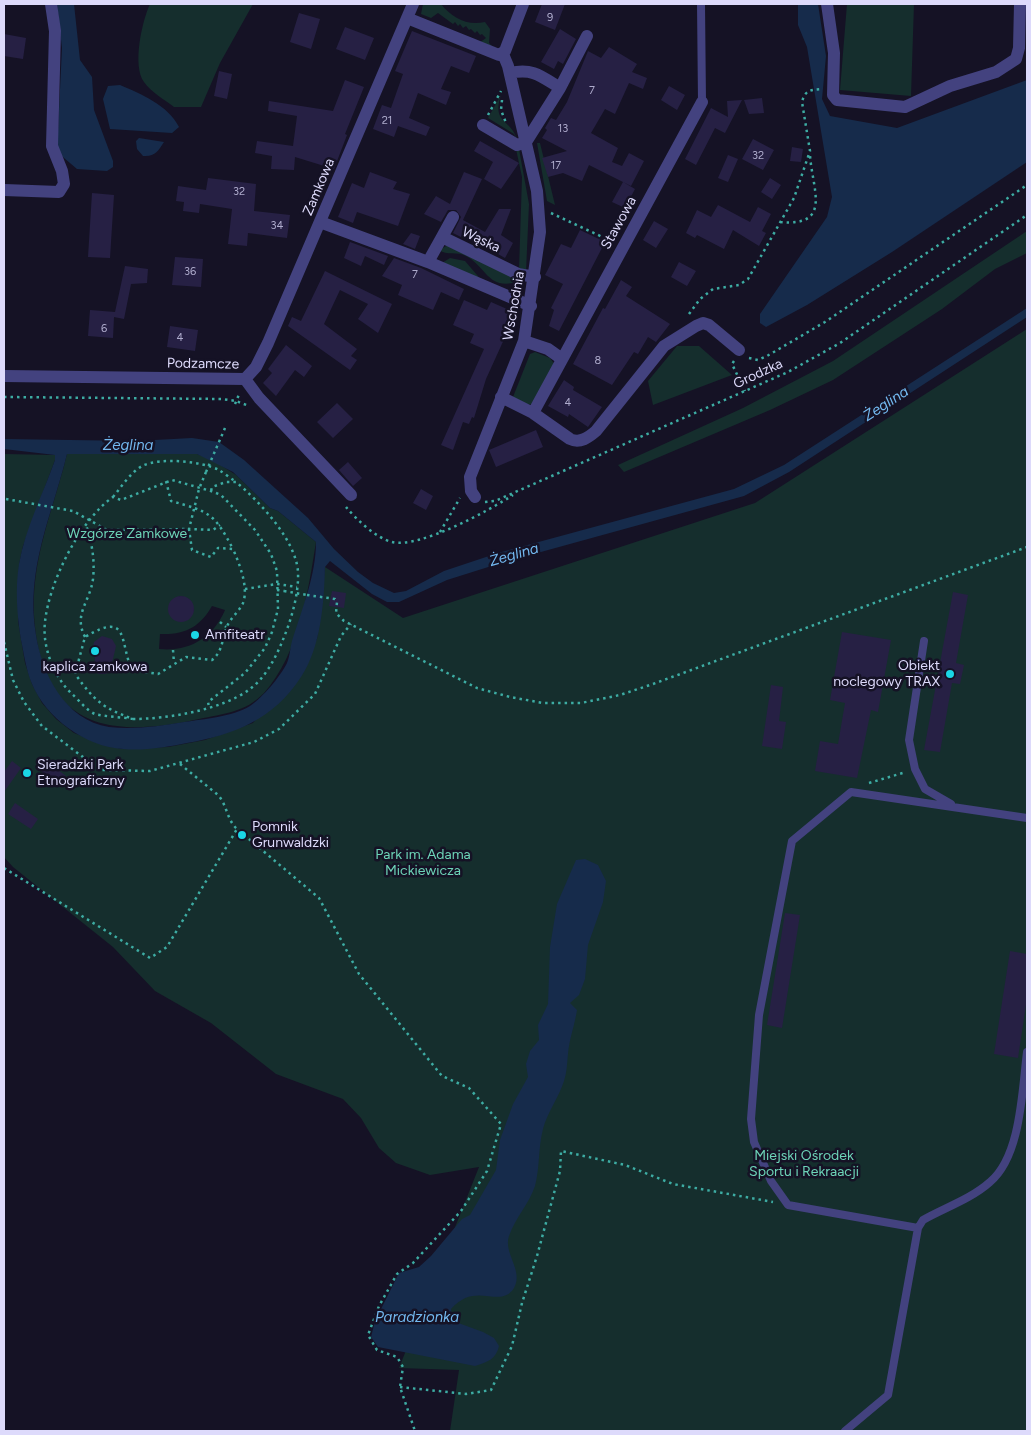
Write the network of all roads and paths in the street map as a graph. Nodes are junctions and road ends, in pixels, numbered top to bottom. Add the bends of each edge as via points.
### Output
1 (51, 4) edge
2 (412, 4) edge
3 (523, 4) edge
4 (701, 4) edge
5 (827, 4) edge
6 (1020, 4) edge
7 (407, 18) junction
8 (587, 36) dead end
9 (503, 54) junction
10 (508, 78) junction
11 (560, 88) junction
12 (821, 89) dead end
13 (702, 102) joint
14 (483, 125) joint
15 (526, 142) junction
16 (810, 151) junction
17 (1027, 185) edge
18 (4, 190) edge
19 (539, 213) junction
20 (1027, 215) edge
21 (453, 218) dead end
22 (320, 222) junction
23 (780, 222) junction
24 (442, 237) junction
25 (613, 242) dead end
26 (428, 262) junction
27 (535, 277) junction
28 (530, 306) junction
29 (688, 315) dead end
30 (524, 341) junction
31 (739, 350) joint
32 (562, 359) junction
33 (4, 376) edge
34 (738, 376) dead end
35 (245, 379) junction
36 (745, 391) junction
37 (4, 397) edge
38 (501, 398) junction
39 (255, 410) dead end
40 (533, 413) junction
41 (225, 428) dead end
42 (166, 482) junction
43 (236, 482) junction
44 (469, 484) junction
45 (199, 489) junction
46 (211, 491) junction
47 (518, 491) junction
48 (113, 497) junction
49 (475, 497) joint
50 (6, 499) dead end
51 (347, 499) joint
52 (193, 507) junction
53 (90, 519) junction
54 (86, 525) junction
55 (220, 525) junction
56 (189, 529) junction
57 (439, 532) junction
58 (1027, 547) edge
59 (232, 549) junction
60 (277, 584) junction
61 (297, 587) junction
62 (244, 589) junction
63 (277, 590) junction
64 (220, 622) dead end
65 (351, 624) junction
66 (226, 627) junction
67 (85, 637) junction
68 (924, 641) dead end
69 (4, 642) edge
70 (172, 650) dead end
71 (174, 663) junction
72 (209, 706) junction
73 (133, 718) junction
74 (180, 764) junction
75 (915, 769) junction
76 (851, 792) junction
77 (956, 806) junction
78 (1027, 818) edge
79 (237, 829) junction
80 (4, 868) edge
81 (1027, 1052) edge
82 (788, 1205) junction
83 (918, 1228) junction
84 (400, 1387) junction
85 (415, 1431) edge
86 (845, 1431) edge

1 - 18 street via 55,31 52,146 64,184 59,192
2 - 7 street, Zamkowa
3 - 9 street
4 - 13 lane
5 - 6 street via 834,53 833,94 837,100 905,107 950,86 996,72 1016,58
7 - 9 street via 494,54
7 - 22 street, Zamkowa
8 - 11 street
9 - 10 street, Wschodnia
10 - 11 street via 523,70 532,71
10 - 14 path
10 - 15 street, Wschodnia
11 - 15 street
12 - 16 path via 804,94 802,102
13 - 32 street, Stawowa
14 - 15 street via 517,145
15 - 19 street, Wschodnia
16 - 23 path via 801,181
16 - 23 path via 816,208 804,221
17 - 31 path via 780,350 758,360 750,359
19 - 25 path via 557,214
19 - 27 street, Wschodnia
20 - 36 path, Grodzka via 840,343
21 - 24 street
22 - 26 street
22 - 35 street, Zamkowa via 268,343 256,367
23 - 29 path via 748,279 713,289
24 - 26 street, Wąska
24 - 27 street, Wąska via 518,274
26 - 28 street
27 - 28 street, Wschodnia
28 - 30 street, Wschodnia
30 - 32 street
30 - 38 street, Wschodnia
31 - 40 street via 709,325 696,326 664,346 596,431 575,442
32 - 40 street, Stawowa
33 - 35 street, Podzamcze
34 - 36 path
35 - 51 street, Podzamcze
36 - 47 path, Grodzka
37 - 39 path via 222,399 236,401
38 - 40 street
38 - 44 street, Wschodnia
41 - 45 path, bridge
42 - 45 path via 172,480
42 - 48 path via 121,500
42 - 52 path via 171,501
43 - 46 path via 212,487
43 - 48 path via 219,470 200,464 156,463 131,474
43 - 61 path via 275,523 289,546 298,570
44 - 49 street
44 - 57 path
45 - 46 path
45 - 52 path
46 - 60 path via 221,495 255,530 271,554 277,571
47 - 49 path, Grodzka via 491,502
47 - 57 path via 492,509
48 - 53 path via 101,505
50 - 53 path via 73,511
51 - 57 path via 363,523 393,542 420,540
52 - 55 path via 205,511
52 - 56 path
53 - 54 path
53 - 56 path via 107,530
54 - 67 path via 94,561 88,598 80,614 79,627
54 - 73 path via 65,561 53,591 44,622 48,653 61,684 94,713
55 - 56 path via 213,530
55 - 59 path
56 - 59 path via 192,550 211,558 218,548
58 - 65 path via 620,695 581,703 543,703 477,688
59 - 62 path via 240,565
60 - 61 path
60 - 62 path
60 - 63 path
61 - 72 path via 286,631 262,678 250,690
62 - 66 path via 244,602
63 - 65 path, bridge via 330,598 337,602 336,613
63 - 72 path via 278,609 265,648 245,674 211,698
64 - 66 path
65 - 74 path via 314,694 279,729 254,742
66 - 71 path via 218,655 212,660 186,656
67 - 71 path via 104,627 116,628 125,642 132,670 158,674
67 - 73 path via 75,674 93,699 110,710
68 - 75 lane via 909,740
69 - 74 path via 13,680 24,702 42,726 82,758 100,770 127,772 150,772
70 - 71 path
72 - 73 path via 164,719
74 - 79 path via 223,800
75 - 76 path
75 - 77 lane via 925,789
76 - 77 lane
76 - 82 lane via 792,841 762,997 751,1119 754,1142 762,1163 770,1181
77 - 78 lane
79 - 80 path via 168,947 150,958
79 - 84 path via 319,898 359,974 442,1076 469,1088 500,1124 487,1171 461,1211 413,1263 397,1274 379,1306 368,1335 377,1350 396,1358 403,1367
81 - 83 lane via 1015,1133 1001,1168 981,1189 923,1220
82 - 83 lane
82 - 84 path via 673,1184 625,1165 562,1150 560,1171 512,1346 491,1390 466,1394
83 - 86 lane via 888,1395
84 - 85 path

